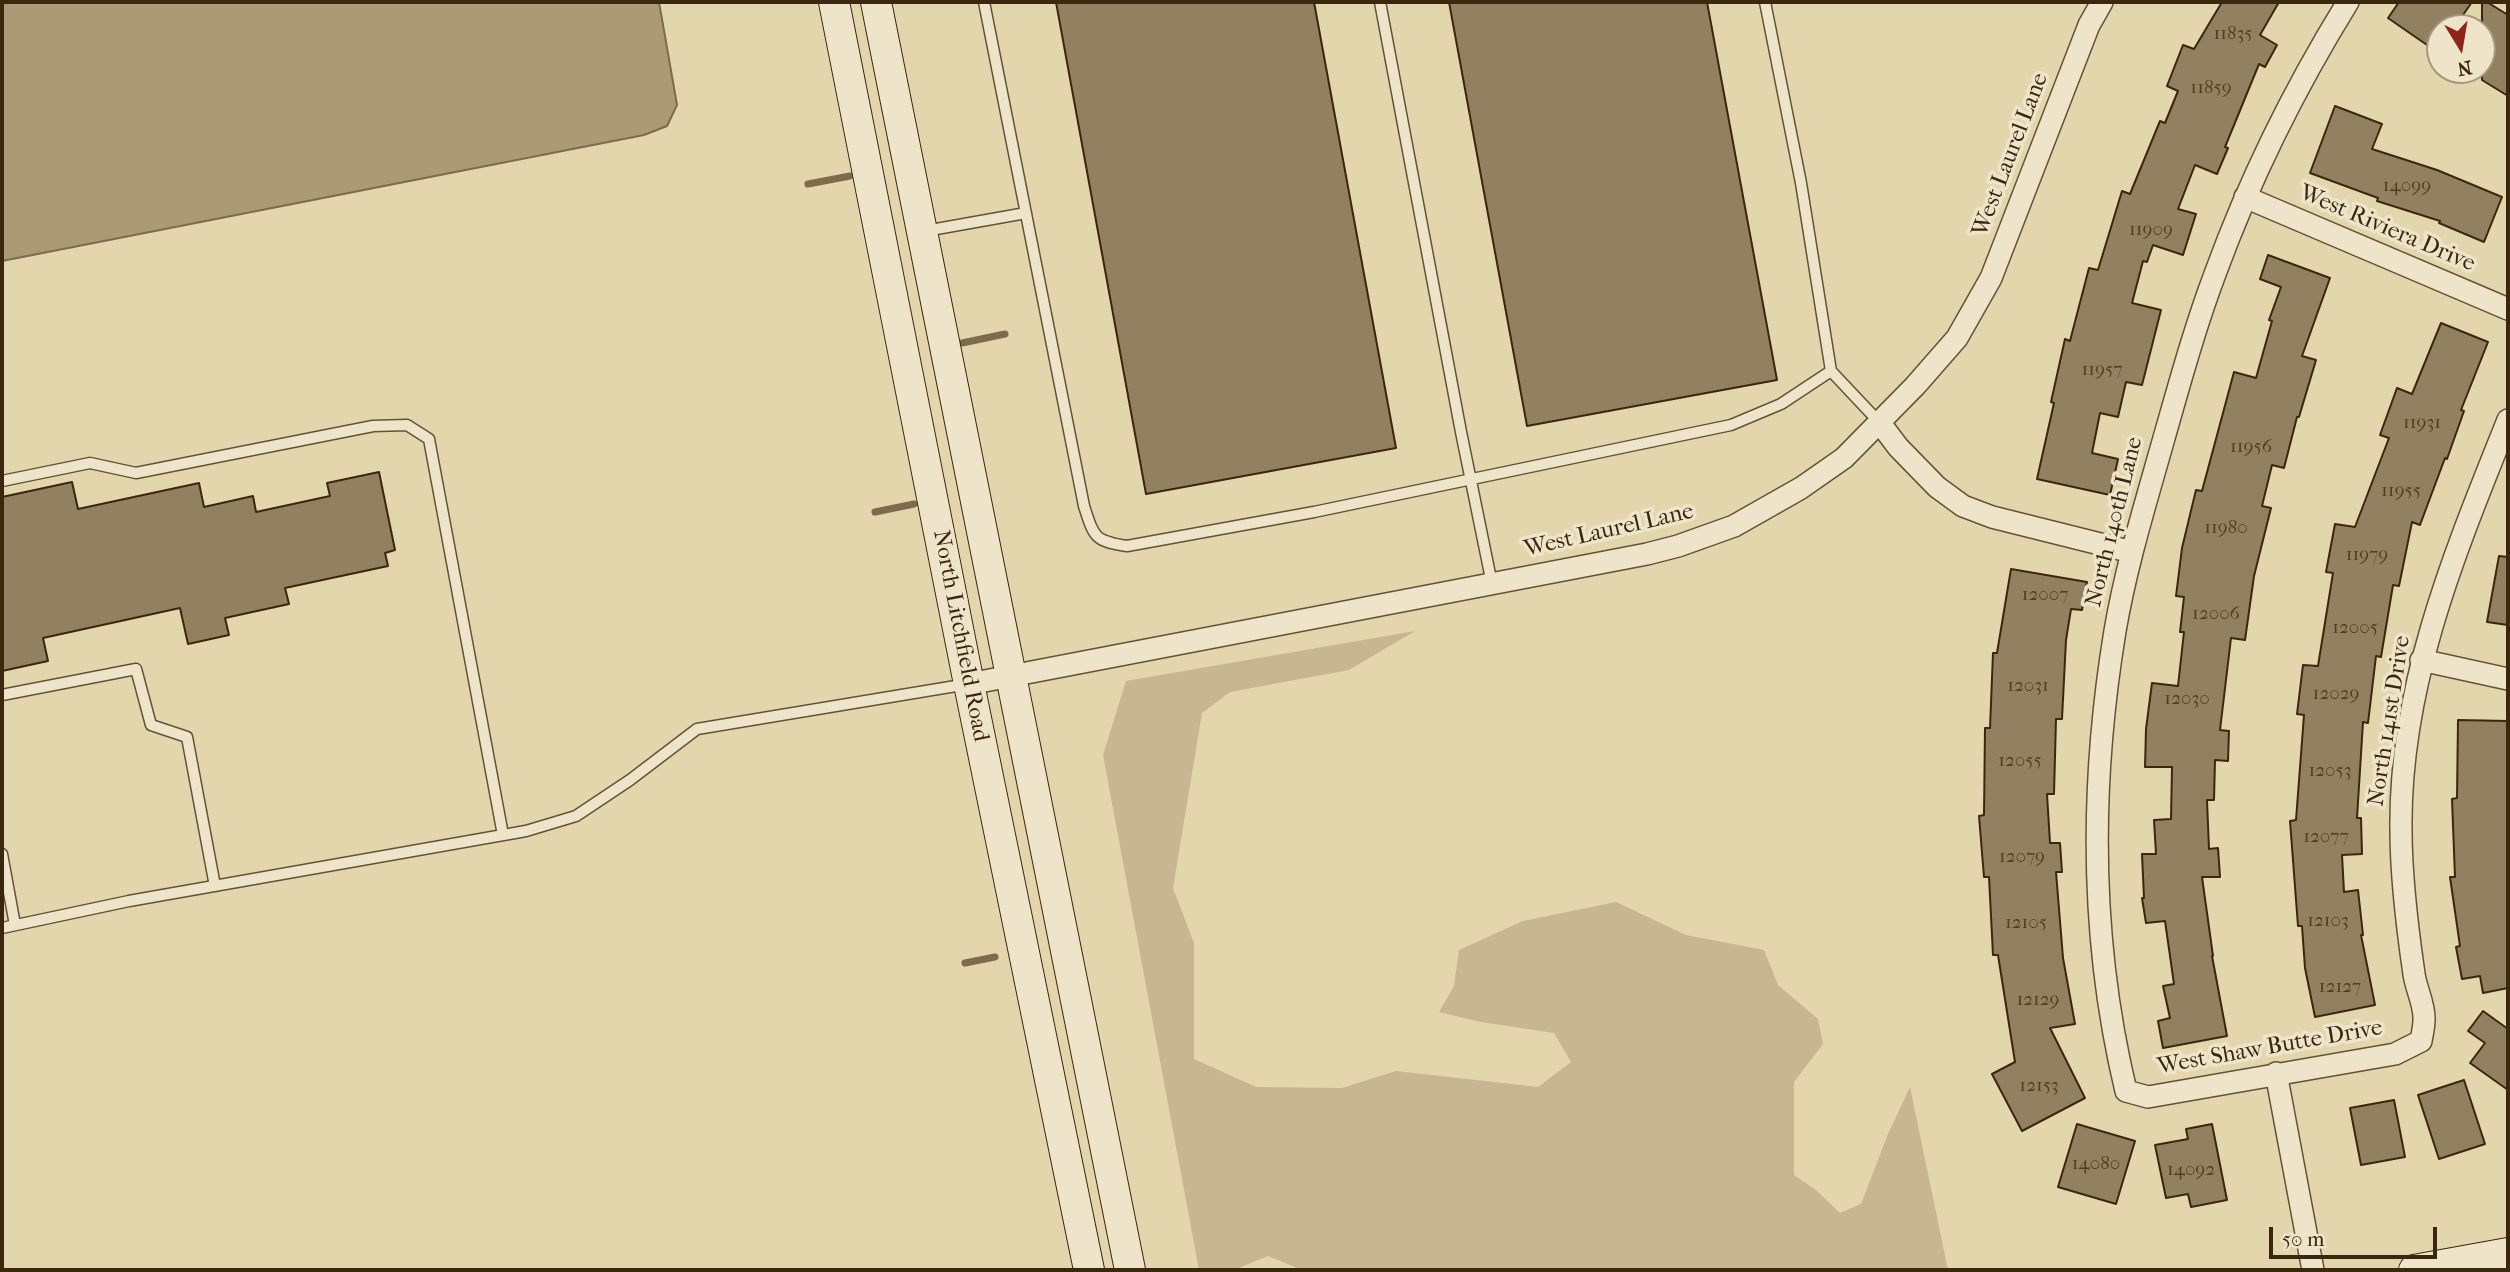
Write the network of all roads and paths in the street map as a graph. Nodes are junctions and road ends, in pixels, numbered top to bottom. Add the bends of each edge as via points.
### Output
1 (834, 2) edge
2 (876, 2) edge
3 (984, 2) edge
4 (1380, 2) edge
5 (1765, 2) edge
6 (2102, 2) edge
7 (2348, 2) edge
8 (2245, 197) junction
9 (1026, 213) junction
10 (922, 232) junction
11 (2508, 309) edge
12 (1831, 371) junction
13 (2508, 420) edge
14 (1880, 423) junction
15 (1471, 480) junction
16 (2, 481) edge
17 (2132, 552) junction
18 (1492, 584) junction
19 (2421, 660) junction
20 (1010, 676) junction
21 (2508, 679) edge
22 (969, 684) junction
23 (2, 695) edge
24 (503, 835) junction
25 (2, 855) edge
26 (215, 886) junction
27 (15, 925) junction
28 (2, 928) edge
29 (2421, 1041) joint
30 (2276, 1073) junction
31 (2126, 1091) joint
32 (2508, 1253) edge
33 (1089, 1270) edge
34 (1130, 1270) edge
35 (2313, 1270) edge
36 (2414, 1270) edge

1 - 22 main road, North Litchfield Road
2 - 10 main road, North Litchfield Road
3 - 9 lane
4 - 15 lane
5 - 12 lane via 1801,183
6 - 14 street, West Laurel Lane via 2089,24 1992,278 1957,338
7 - 8 street, North 140th Lane
8 - 11 street, West Riviera Drive
8 - 17 street, North 140th Lane via 2189,349
9 - 10 lane
9 - 15 lane via 1084,506 1091,528 1104,542 1126,546
10 - 20 main road, North Litchfield Road
12 - 14 lane
12 - 15 lane via 1781,404 1731,425
13 - 19 street, North 141st Drive via 2454,558
14 - 17 street via 1929,479 1963,506
14 - 18 street, West Laurel Lane via 1834,465 1734,526 1647,554
15 - 18 lane
16 - 24 lane via 90,463 136,473 373,426 407,425 429,439
17 - 31 street, North 140th Lane via 2108,684 2097,839 2102,951
18 - 20 street, West Laurel Lane
19 - 21 street
19 - 29 street, North 141st Drive via 2400,829 2407,920 2425,1019
20 - 22 street, West Laurel Lane
20 - 34 main road, North Litchfield Road
22 - 24 lane via 697,729 576,816
22 - 33 main road, North Litchfield Road
23 - 26 lane via 135,670 151,725 187,737
24 - 26 lane
25 - 27 lane
26 - 27 lane
27 - 28 lane
29 - 30 street, West Shaw Butte Drive via 2395,1054
30 - 31 street, West Shaw Butte Drive via 2148,1097
30 - 35 street
32 - 36 main road

